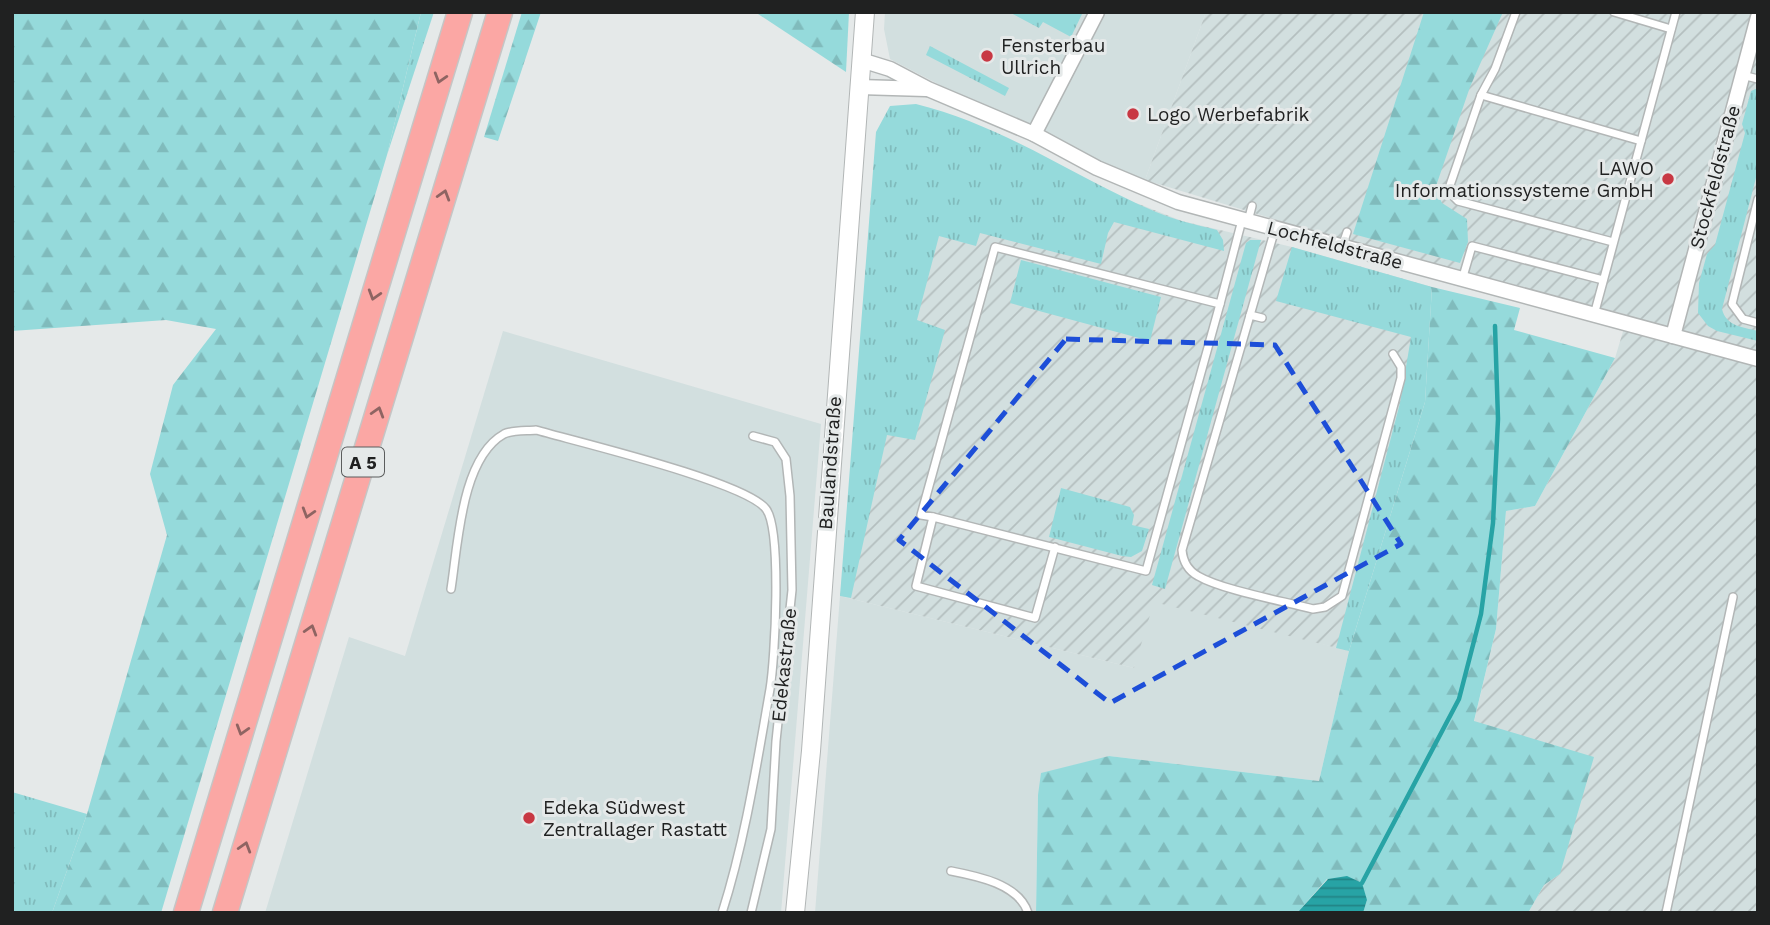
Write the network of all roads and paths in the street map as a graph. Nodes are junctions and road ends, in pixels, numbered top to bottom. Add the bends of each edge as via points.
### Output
1 (460, 12) edge
2 (500, 12) edge
3 (865, 12) edge
4 (1097, 12) edge
5 (1516, 12) edge
6 (1614, 12) edge
7 (1676, 12) edge
8 (1758, 17) edge
9 (1671, 29) junction
10 (861, 60) junction
11 (1742, 75) junction
12 (1758, 79) edge
13 (859, 87) junction
14 (928, 89) junction
15 (1481, 95) junction
16 (1034, 134) junction
17 (1641, 141) junction
18 (1758, 199) edge
19 (1252, 206) dead end
20 (1245, 221) junction
21 (1275, 229) junction
22 (1347, 232) dead end
23 (1613, 242) junction
24 (1342, 247) junction
25 (1462, 280) junction
26 (1603, 280) junction
27 (1220, 304) junction
28 (1250, 315) junction
29 (1594, 315) junction
30 (1262, 318) dead end
31 (1758, 323) edge
32 (1672, 337) junction
33 (1393, 354) dead end
34 (1758, 359) edge
35 (753, 436) dead end
36 (933, 517) junction
37 (1055, 547) junction
38 (451, 589) dead end
39 (1733, 597) dead end
40 (951, 871) dead end
41 (186, 913) edge
42 (225, 913) edge
43 (722, 913) edge
44 (751, 913) edge
45 (795, 913) edge
46 (1028, 913) edge
47 (1666, 913) edge

1 -> 41 highway, A 5
42 -> 2 highway, A 5
3 - 10 street, Baulandstraße
4 - 16 street
5 - 15 lane via 1496,69
6 - 9 lane
7 - 9 lane
8 - 11 street, Stockfeldstraße
9 - 17 lane
10 - 13 street, Baulandstraße
10 - 14 street, Lochfeldstraße via 890,68
11 - 12 lane
11 - 32 street, Stockfeldstraße
13 - 14 street, Lochfeldstraße
13 - 45 street, Baulandstraße
14 - 16 street, Lochfeldstraße
15 - 17 lane
15 - 23 lane via 1449,182 1451,197
16 - 20 street, Lochfeldstraße via 1148,191
17 - 23 lane
18 - 31 lane via 1732,304 1742,319
19 - 20 lane
20 - 21 street, Lochfeldstraße
20 - 27 lane
21 - 24 street, Lochfeldstraße
21 - 28 lane
22 - 24 lane
23 - 26 lane
24 - 25 street, Lochfeldstraße
25 - 26 lane via 1472,246
25 - 29 street, Lochfeldstraße
26 - 29 lane
27 - 36 lane via 995,247 921,514
27 - 37 lane via 1146,571
28 - 30 lane
28 - 33 lane via 1182,550 1182,560 1197,576 1235,588 1313,609 1342,596 1401,378
29 - 32 street, Lochfeldstraße
32 - 34 street, Lochfeldstraße
35 - 44 lane, Edekastraße via 775,442 786,459 792,590 771,829
36 - 37 lane
36 - 37 lane via 916,586 1035,618
38 - 43 lane via 465,501 482,452 506,433 536,430 733,487 767,510 775,534 776,561 770,688 734,874
39 - 47 lane
40 - 46 lane via 984,878 1019,898

